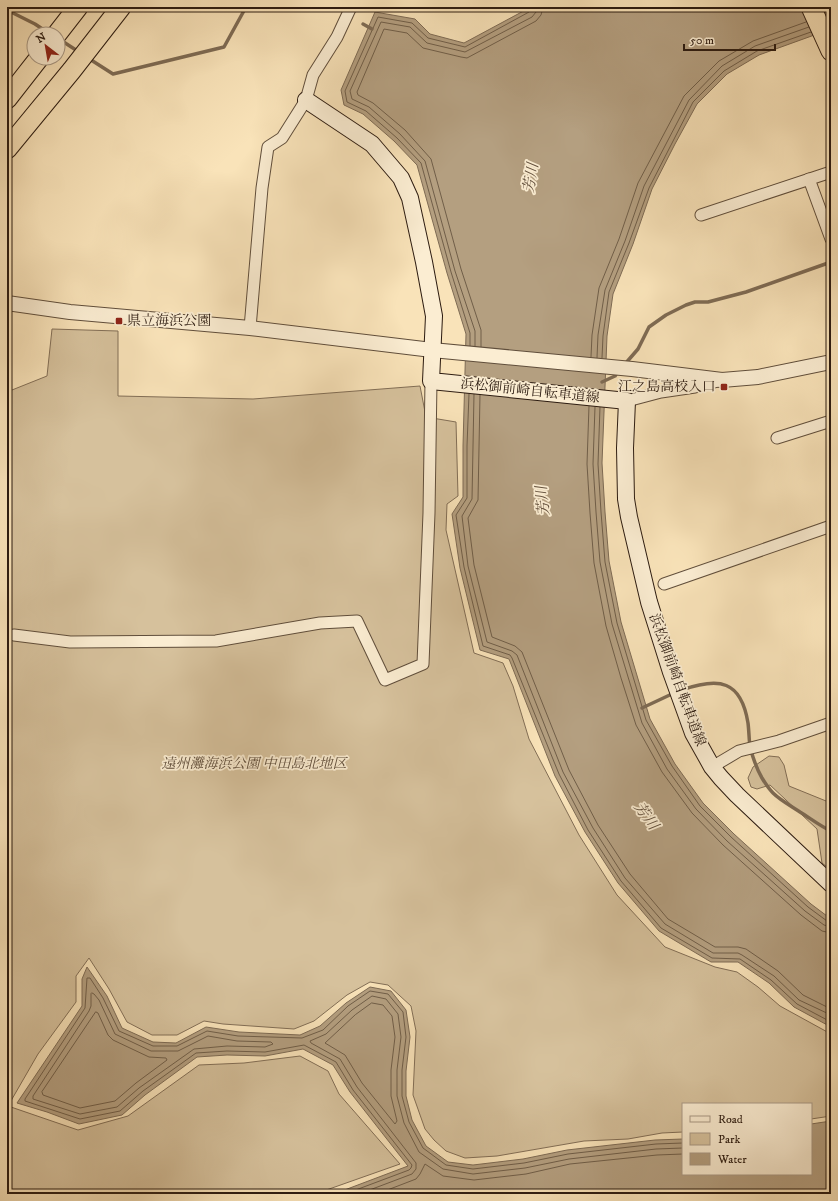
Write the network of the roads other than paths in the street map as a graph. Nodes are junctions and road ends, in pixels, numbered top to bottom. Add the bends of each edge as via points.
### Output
1 (121, 7) edge
2 (351, 7) edge
3 (811, 7) edge
4 (829, 46) edge
5 (33, 66) edge
6 (7, 99) edge
7 (306, 100) junction
8 (7, 149) edge
9 (831, 172) edge
10 (809, 179) junction
11 (700, 215) dead end
12 (831, 239) edge
13 (7, 303) edge
14 (250, 328) junction
15 (436, 350) junction
16 (831, 362) edge
17 (722, 380) junction
18 (431, 381) junction
19 (627, 401) junction
20 (831, 421) edge
21 (777, 438) dead end
22 (831, 526) edge
23 (664, 584) dead end
24 (14, 635) dead end
25 (831, 723) edge
26 (712, 767) junction
27 (831, 884) edge

1 - 8 highway
2 - 7 street via 337,37 313,75
3 - 4 highway
5 - 6 highway
7 - 14 street via 282,138 268,148
7 - 15 main road via 372,144 401,178 410,198 424,262 434,316
9 - 10 street
10 - 11 street
10 - 12 street
13 - 14 street via 70,312
14 - 15 street
15 - 17 street
15 - 18 main road
16 - 17 street via 758,377
17 - 19 street
18 - 19 main road, 浜松御前崎自転車道線
18 - 24 street via 423,664 385,680 357,621 320,623 216,641 70,642
19 - 26 main road, 浜松御前崎自転車道線 via 626,498 638,560 649,602 693,734
20 - 21 street
22 - 23 street
25 - 26 street via 779,741 739,751
26 - 27 main road, 浜松御前崎自転車道線 via 737,795

